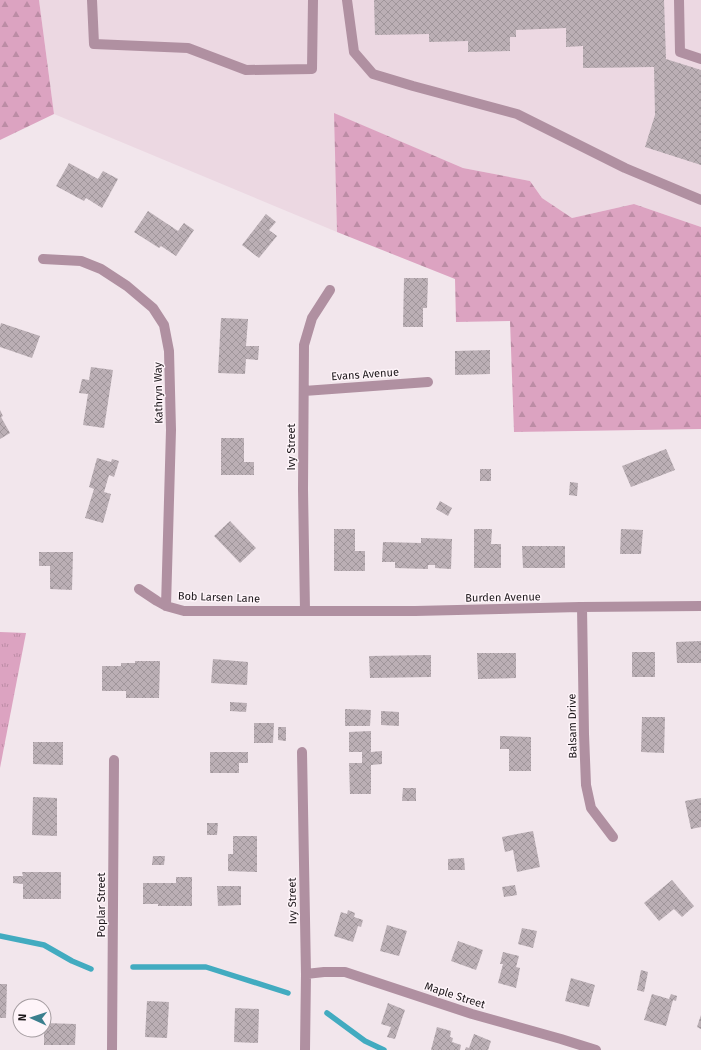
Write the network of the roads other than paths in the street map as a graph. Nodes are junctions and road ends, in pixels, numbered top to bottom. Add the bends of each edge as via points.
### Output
1 (92, 0) edge
2 (313, 0) edge
3 (347, 0) edge
4 (678, 0) edge
5 (701, 59) edge
6 (701, 200) edge
7 (43, 259) dead end
8 (330, 290) dead end
9 (428, 382) dead end
10 (304, 391) junction
11 (139, 588) dead end
12 (166, 606) junction
13 (701, 606) edge
14 (582, 607) junction
15 (305, 611) junction
16 (302, 752) dead end
17 (114, 760) dead end
18 (613, 837) dead end
19 (306, 974) junction
20 (112, 1050) edge
21 (305, 1050) edge
22 (596, 1050) edge

1 - 2 street via 94,44 188,48 246,70 312,69
3 - 6 street via 354,52 373,74 516,114 625,168
4 - 5 street via 680,52
7 - 12 street, Kathryn Way via 81,261 102,269 128,286 153,308 164,325 169,351 171,430
8 - 10 street, Ivy Street via 312,318 304,345
9 - 10 street, Evans Avenue
10 - 15 street, Ivy Street
11 - 12 street, Bob Larsen Lane
12 - 15 street, Bob Larsen Lane via 184,611
13 - 14 street, Burden Avenue
14 - 15 street, Burden Avenue
14 - 18 street, Balsam Drive via 586,785 591,808
16 - 19 street, Ivy Street
17 - 20 street, Poplar Street
19 - 21 street, Ivy Street
19 - 22 street, Maple Street via 345,972 472,1014

